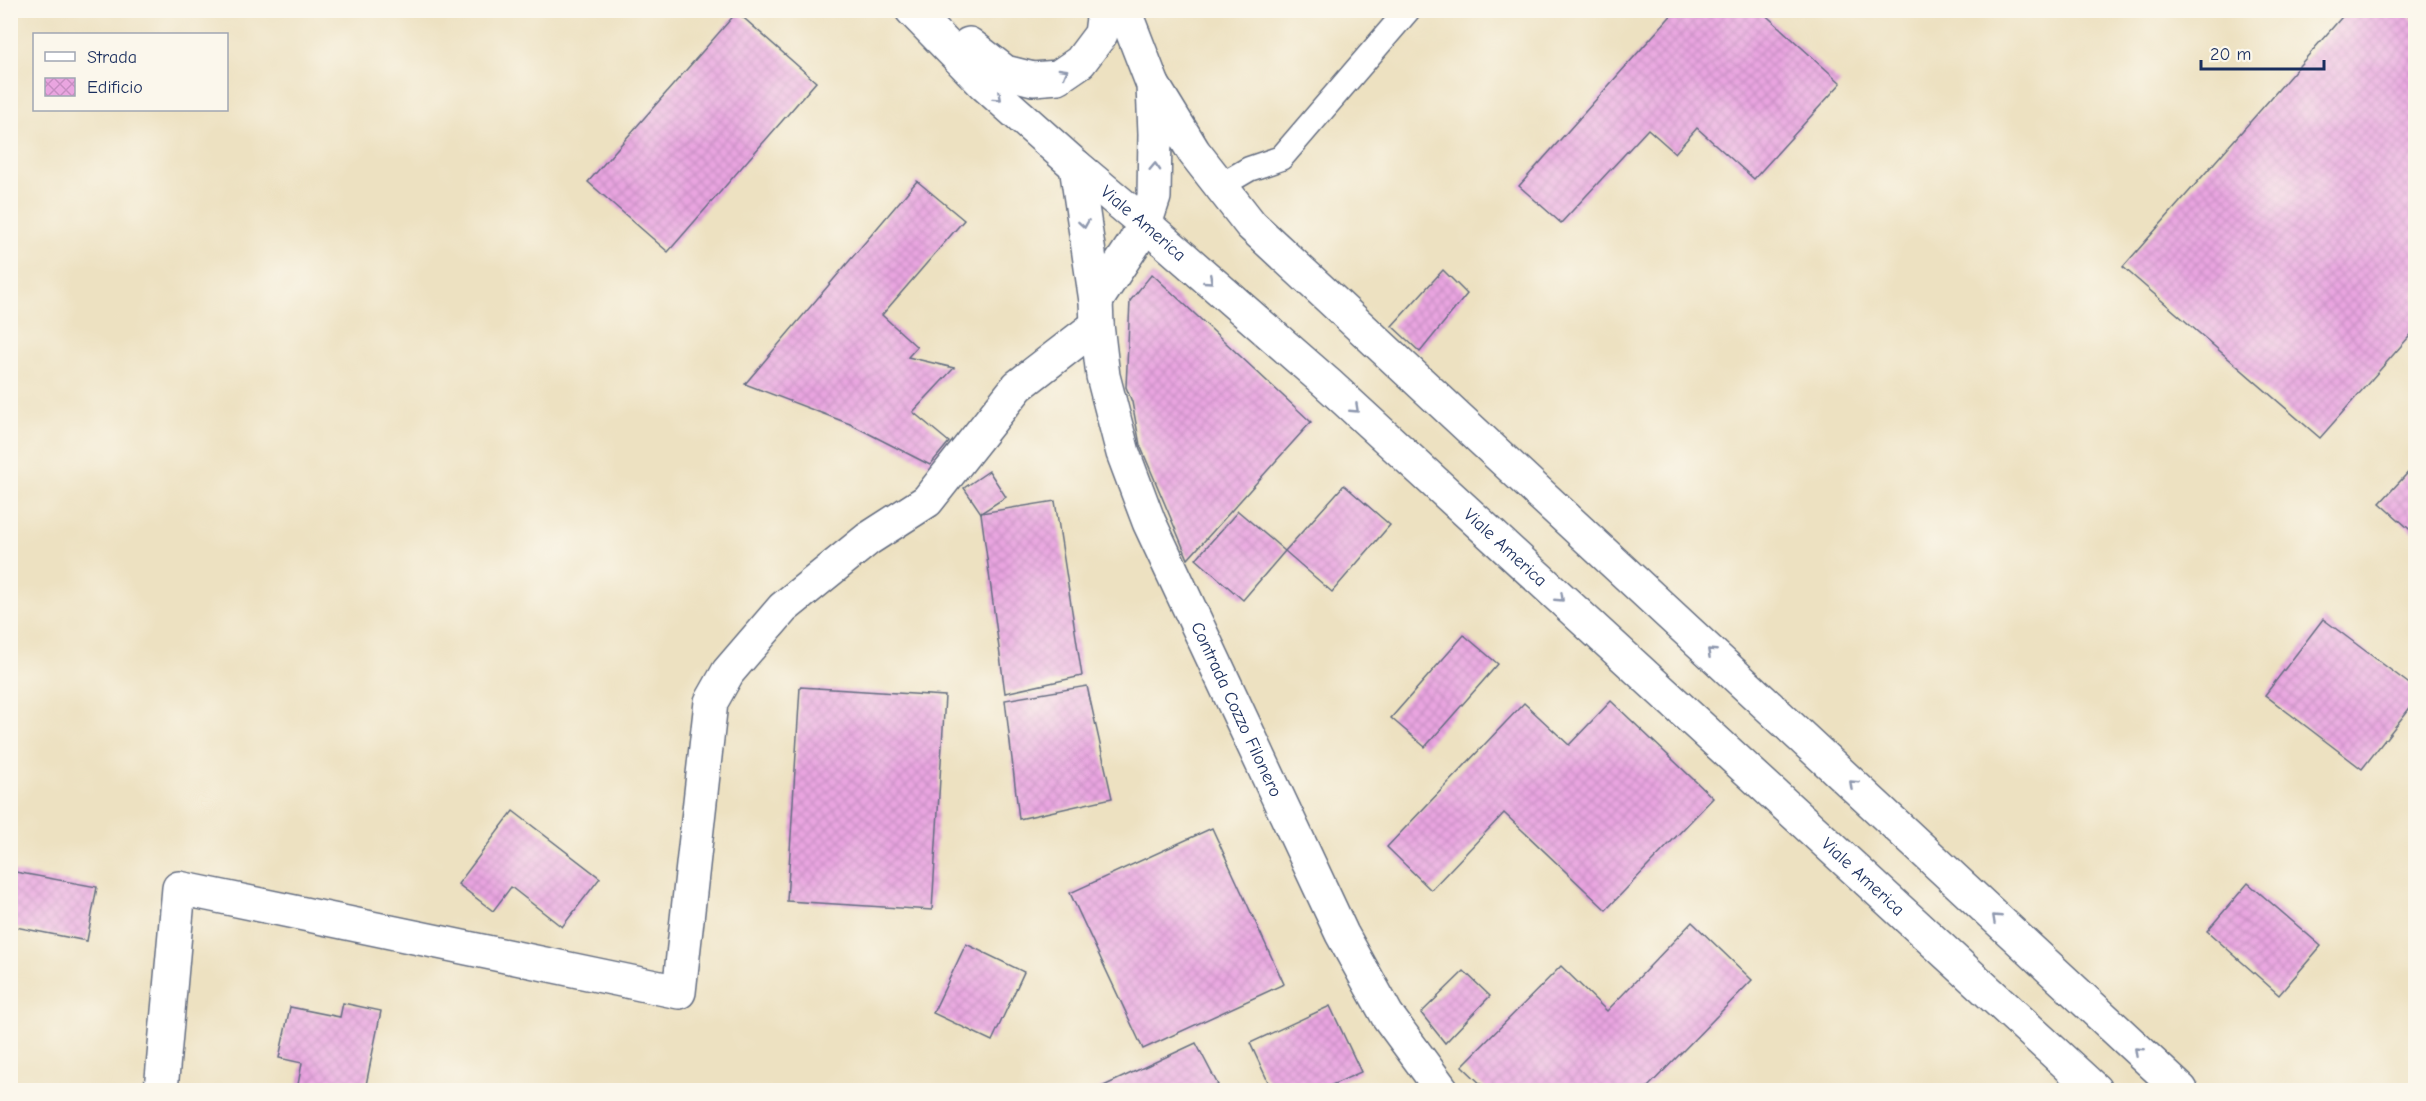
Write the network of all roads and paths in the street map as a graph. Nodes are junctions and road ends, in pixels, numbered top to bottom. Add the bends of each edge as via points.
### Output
1 (912, 10) edge
2 (924, 10) edge
3 (1104, 10) edge
4 (1124, 10) edge
5 (1408, 10) edge
6 (1153, 85) junction
7 (1076, 166) junction
8 (1220, 186) junction
9 (1145, 224) junction
10 (1096, 313) junction
11 (161, 1090) edge
12 (1442, 1090) edge
13 (2095, 1090) edge
14 (2181, 1090) edge

1 -> 7 main road, Viale America via 984,84
2 -> 3 main road via 1005,72 1033,80 1058,76 1080,62 1101,34
4 - 6 main road
5 - 8 lane via 1281,158 1249,169
6 - 8 main road
9 -> 6 main road via 1154,197
7 - 9 main road, Viale America
7 -> 10 main road, Contrada Cozzo Filonero
14 -> 8 main road via 1251,225
9 - 10 main road
9 -> 13 main road, Viale America via 1328,384
10 - 11 main road via 1018,386 927,501 868,539 783,608 728,672 711,702 679,992 179,888
10 - 12 main road, Contrada Cozzo Filonero via 1103,376 1123,453 1149,522 1342,934 1387,1015

